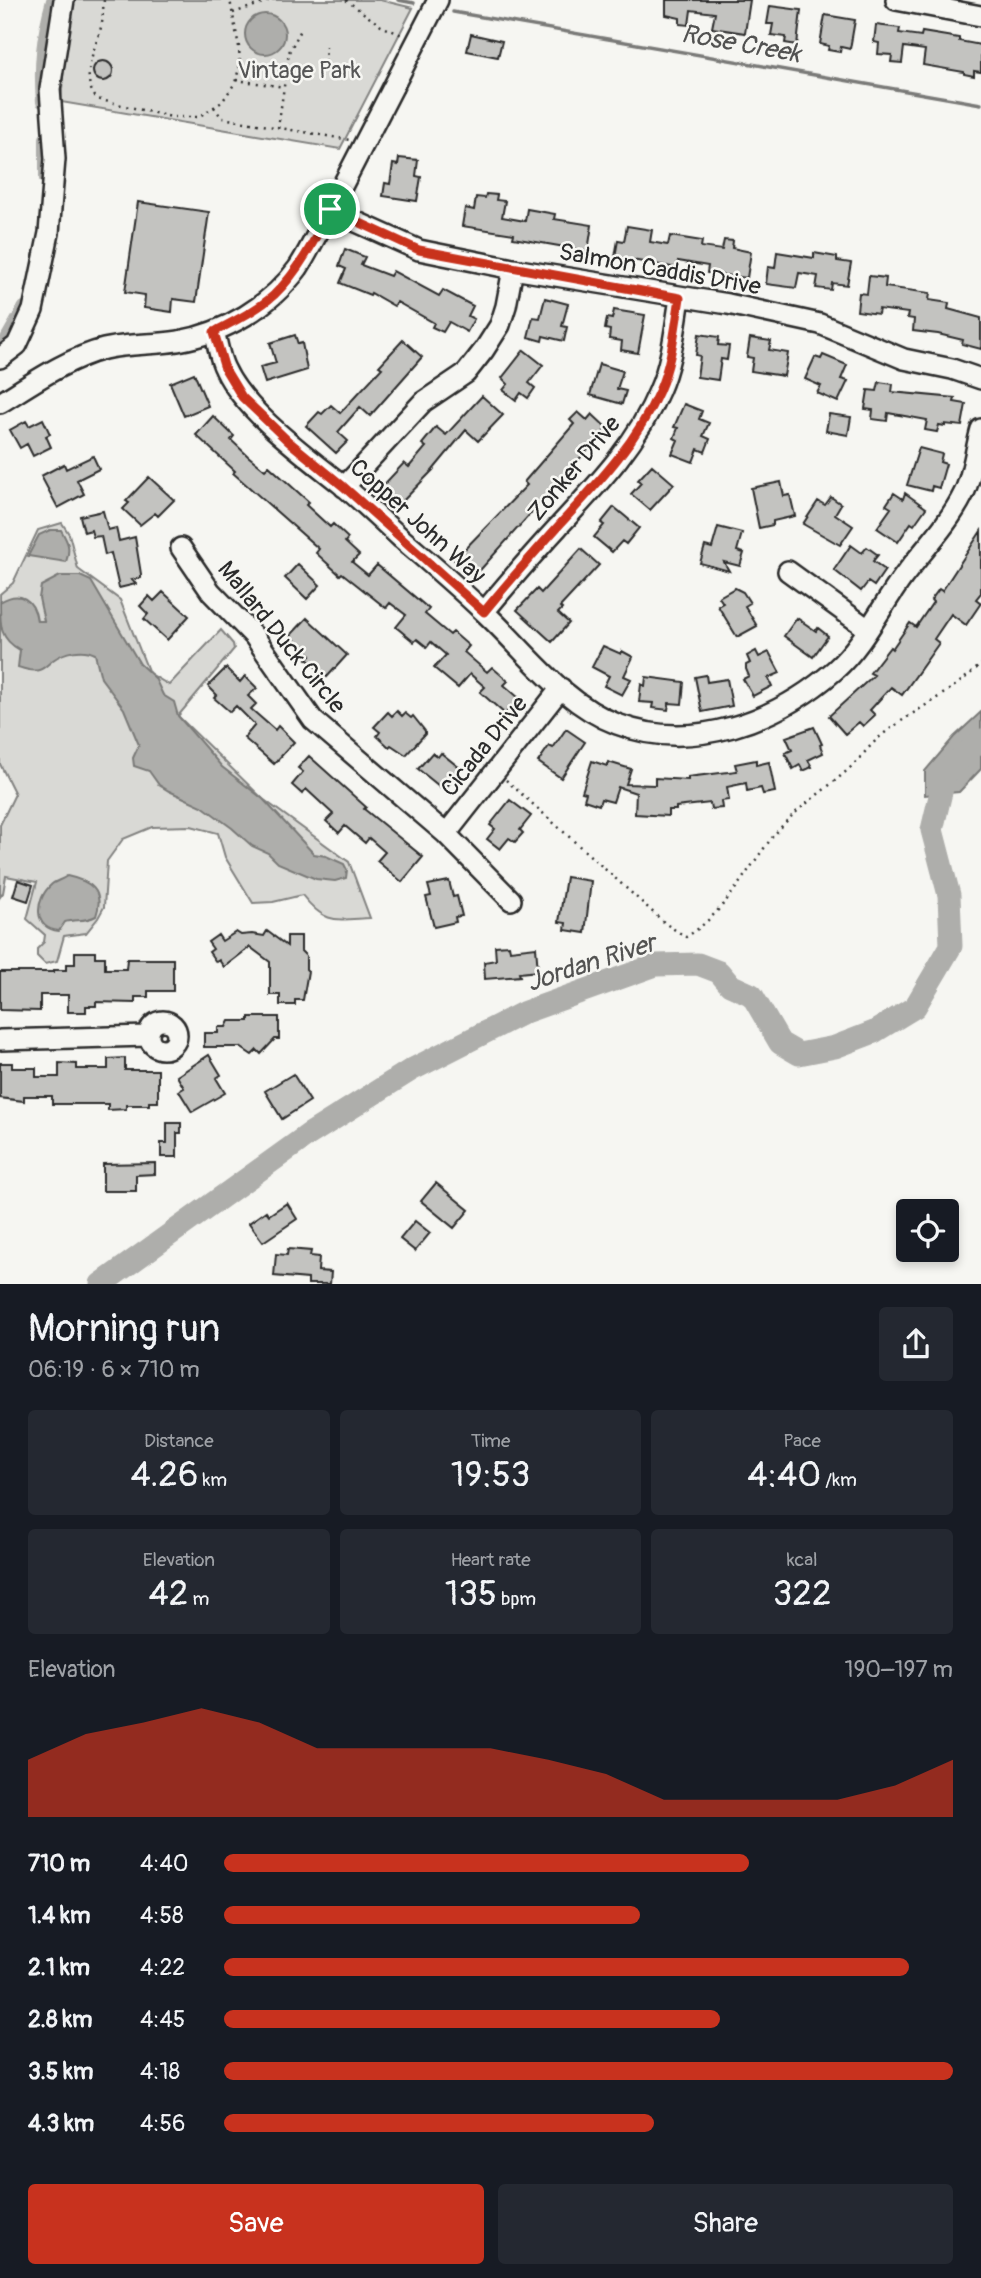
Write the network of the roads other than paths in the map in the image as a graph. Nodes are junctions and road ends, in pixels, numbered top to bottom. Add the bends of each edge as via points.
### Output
1 (64, 0) edge
2 (438, 0) edge
3 (896, 0) edge
4 (981, 16) edge
5 (330, 209) junction
6 (513, 269) junction
7 (680, 298) junction
8 (214, 332) junction
9 (0, 358) edge
10 (981, 379) edge
11 (0, 403) edge
12 (981, 429) edge
13 (344, 487) junction
14 (181, 548) dead end
15 (788, 571) dead end
16 (484, 612) junction
17 (868, 629) junction
18 (561, 688) junction
19 (446, 834) junction
20 (510, 900) dead end
21 (148, 1036) dead end
22 (0, 1040) edge

1 - 9 street via 50,89 55,159 48,233 33,310 17,345
2 - 5 street
3 - 4 street
5 - 6 street, Salmon Caddis Drive via 419,250
5 - 8 street via 298,268 273,295
6 - 7 street, Salmon Caddis Drive
6 - 13 street via 500,325 467,373 423,402
7 - 10 street, Salmon Caddis Drive via 820,324 904,359
7 - 16 street, Zonker Drive via 660,390 639,429 605,475
8 - 11 street via 102,349
8 - 13 street, Copper John Way via 225,369 242,397
12 - 17 street, Copper John Way via 964,491
13 - 16 street, Copper John Way
14 - 19 street, Mallard Duck Circle via 211,592 254,636 313,720
15 - 17 street
16 - 18 street, Copper John Way
17 - 18 street, Copper John Way via 836,669 799,696 724,731 654,735 617,724
18 - 19 street, Cicada Drive
19 - 20 street, Mallard Duck Circle
21 - 22 street

